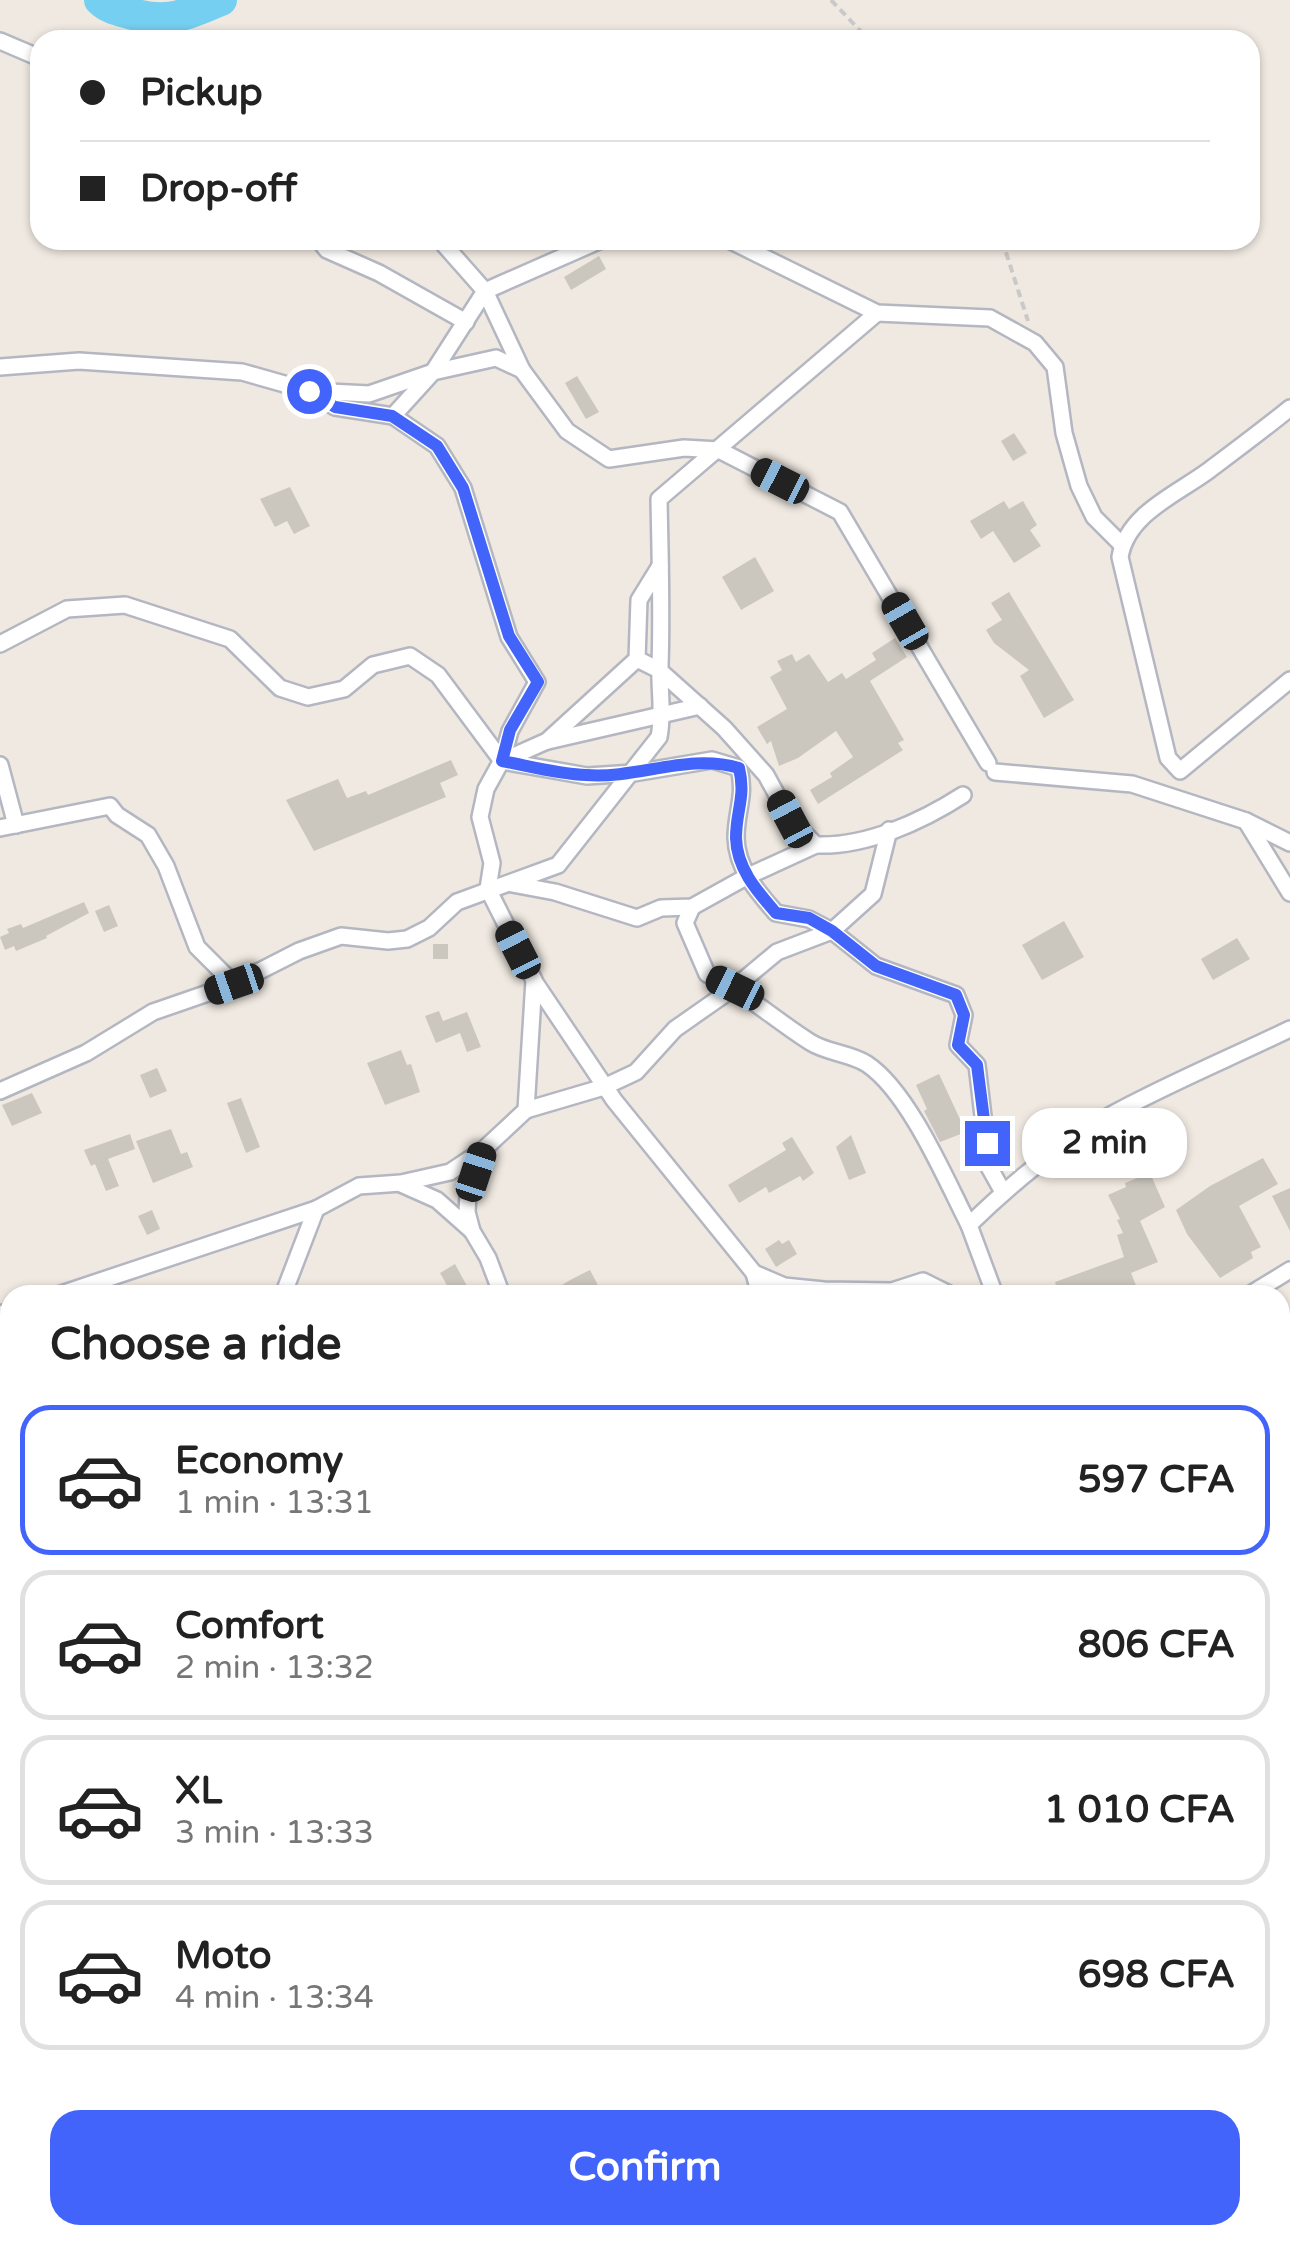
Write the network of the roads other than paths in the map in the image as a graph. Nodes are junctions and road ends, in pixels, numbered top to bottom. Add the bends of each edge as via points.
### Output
1 (0, 42) edge
2 (30, 54) edge
3 (328, 250) edge
4 (449, 250) edge
5 (578, 250) edge
6 (749, 250) edge
7 (485, 291) junction
8 (877, 313) junction
9 (466, 322) junction
10 (0, 366) edge
11 (522, 370) junction
12 (434, 372) junction
13 (309, 391) junction
14 (1290, 408) edge
15 (392, 416) junction
16 (719, 450) junction
17 (1122, 545) junction
18 (660, 566) junction
19 (0, 644) edge
20 (637, 659) junction
21 (660, 670) junction
22 (1290, 680) edge
23 (700, 706) junction
24 (664, 714) junction
25 (547, 742) junction
26 (502, 760) junction
27 (0, 764) edge
28 (634, 772) junction
29 (963, 795) dead end
30 (1246, 821) junction
31 (8, 826) edge
32 (889, 830) junction
33 (1290, 843) edge
34 (816, 845) junction
35 (746, 877) junction
36 (508, 883) junction
37 (488, 889) junction
38 (1290, 894) edge
39 (692, 907) junction
40 (832, 931) junction
41 (534, 980) junction
42 (234, 984) junction
43 (735, 988) junction
44 (1290, 1029) edge
45 (604, 1087) junction
46 (0, 1091) edge
47 (526, 1110) junction
48 (483, 1150) junction
49 (401, 1184) junction
50 (1004, 1192) junction
51 (316, 1209) junction
52 (969, 1225) junction
53 (472, 1231) junction
54 (1290, 1270) edge
55 (754, 1273) junction
56 (88, 1285) edge
57 (288, 1285) edge
58 (498, 1285) edge
59 (757, 1285) edge
60 (782, 1285) edge
61 (992, 1285) edge
62 (1265, 1285) edge

1 - 2 street
3 - 9 street
4 - 7 street
5 - 7 street
6 - 8 street
7 - 9 street
7 - 11 street
8 - 16 street
8 - 17 street via 990,318 1035,343 1056,367 1078,486 1094,516
9 - 12 street
10 - 13 street via 79,361 242,372
11 - 12 street via 496,358
11 - 16 street via 567,431 610,460 684,448
12 - 13 street via 369,394
12 - 15 street
13 - 15 street via 335,407
14 - 17 street via 1158,504
15 - 26 street via 437,446 463,488 509,636 538,682 510,730
16 - 18 street via 658,500
16 - 30 street via 840,512 991,767 1132,784
17 - 22 street via 1122,571 1171,765 1180,772
18 - 20 street via 638,600
18 - 21 street
19 - 26 street via 67,610 125,604 230,639 280,688 308,697 344,689 374,665 410,656 438,675
20 - 21 street
20 - 25 street
21 - 23 street
21 - 24 street
23 - 24 street
23 - 34 street via 766,775 790,819
24 - 25 street
24 - 28 street via 659,737
25 - 26 street
26 - 28 street via 587,776
26 - 37 street via 480,816 492,863
27 - 31 street
28 - 35 street via 712,760 739,768 744,789 736,840
28 - 36 street via 558,865
29 - 32 street via 929,817
30 - 33 street
30 - 38 street
31 - 42 street via 110,806 148,835 197,947
32 - 34 street via 840,846
32 - 40 street via 872,894
34 - 35 street
35 - 39 street
35 - 40 street via 776,913 809,918
36 - 37 street
36 - 39 street via 637,918
37 - 41 street
37 - 42 street via 407,938 341,936
39 - 43 street via 685,923 707,974
40 - 43 street via 777,952
40 - 50 street via 876,966 956,995 964,1015 958,1045 977,1065 989,1167
41 - 45 street
41 - 47 street
42 - 46 street via 154,1012 86,1053
43 - 45 street via 675,1029 636,1072
43 - 52 street via 813,1044 866,1063 892,1087
44 - 50 street via 1108,1117
45 - 47 street
45 - 55 street
47 - 48 street
48 - 49 street via 450,1172
48 - 53 street via 468,1194
49 - 51 street via 359,1186
49 - 53 street via 437,1200
50 - 52 street
51 - 56 street
51 - 57 street
52 - 61 street
53 - 58 street
54 - 62 street
55 - 59 street
55 - 60 street

